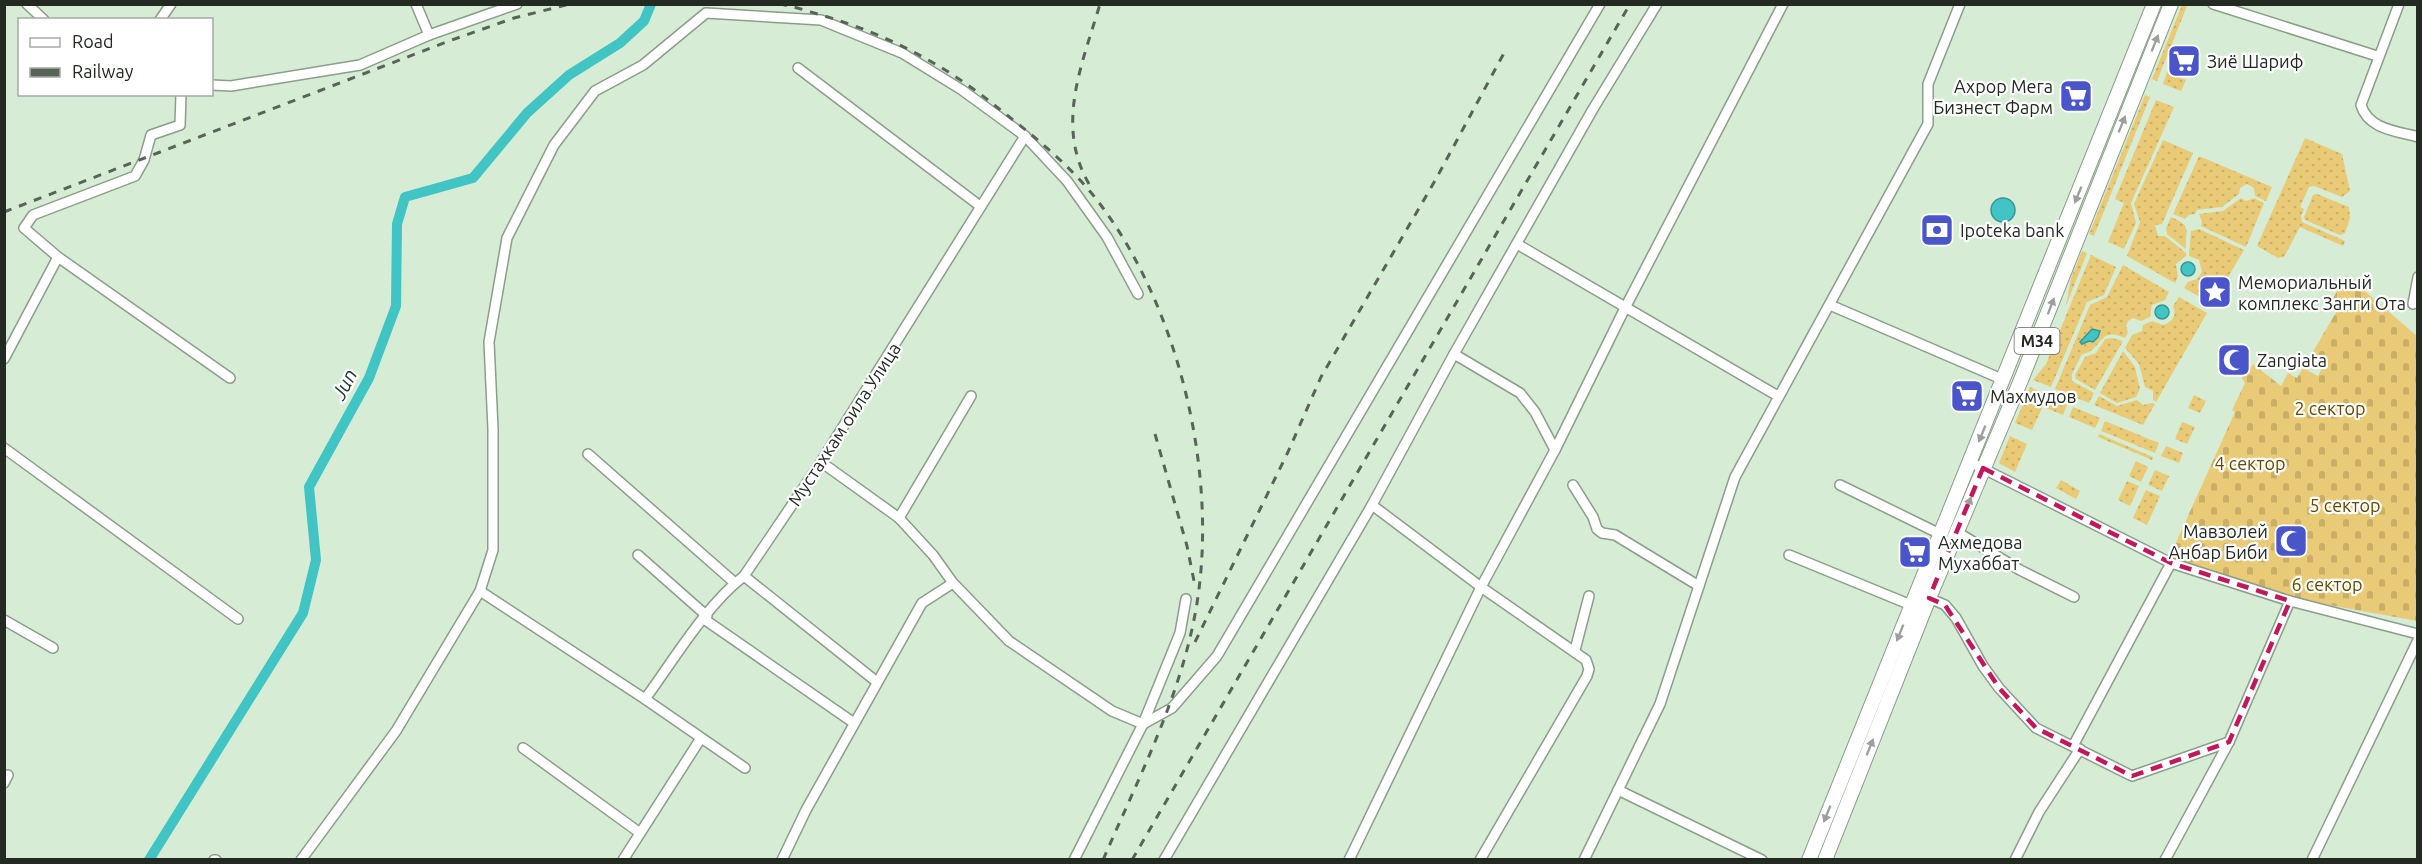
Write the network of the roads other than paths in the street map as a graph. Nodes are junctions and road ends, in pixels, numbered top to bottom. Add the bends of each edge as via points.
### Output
1 (27, 4) edge
2 (171, 4) edge
3 (416, 4) edge
4 (1600, 4) edge
5 (1657, 4) edge
6 (1783, 4) edge
7 (1960, 4) edge
8 (2154, 4) edge
9 (2170, 4) edge
10 (2212, 4) edge
11 (2399, 4) edge
12 (512, 5) edge
13 (42, 18) edge
14 (161, 18) edge
15 (429, 35) junction
16 (2378, 57) junction
17 (798, 68) dead end
18 (213, 85) edge
19 (182, 96) edge
20 (1025, 136) junction
21 (2418, 137) edge
22 (980, 207) junction
23 (1517, 244) junction
24 (58, 257) junction
25 (2418, 277) edge
26 (1138, 294) dead end
27 (2413, 304) dead end
28 (1830, 305) junction
29 (1625, 308) junction
30 (1454, 354) junction
31 (4, 359) edge
32 (230, 378) dead end
33 (2004, 380) junction
34 (971, 396) dead end
35 (1778, 396) junction
36 (4, 448) edge
37 (1555, 450) junction
38 (588, 454) dead end
39 (821, 462) junction
40 (1970, 462) junction
41 (1983, 468) junction
42 (1840, 484) dead end
43 (1573, 485) dead end
44 (1372, 505) junction
45 (899, 518) junction
46 (1957, 532) junction
47 (1940, 534) junction
48 (638, 555) dead end
49 (1789, 555) dead end
50 (2170, 563) junction
51 (744, 576) junction
52 (735, 583) junction
53 (953, 583) junction
54 (1698, 586) junction
55 (1481, 587) junction
56 (480, 591) junction
57 (1589, 596) dead end
58 (2074, 597) dead end
59 (1929, 598) junction
60 (1186, 599) dead end
61 (2290, 601) junction
62 (1911, 605) junction
63 (705, 617) junction
64 (238, 619) dead end
65 (4, 620) edge
66 (2418, 634) edge
67 (2418, 640) edge
68 (53, 648) dead end
69 (1575, 650) junction
70 (877, 682) junction
71 (645, 699) junction
72 (854, 723) junction
73 (1143, 724) junction
74 (700, 738) junction
75 (2229, 742) junction
76 (523, 748) dead end
77 (2077, 748) junction
78 (745, 768) dead end
79 (1618, 790) junction
80 (640, 833) junction
81 (301, 860) edge
82 (624, 860) edge
83 (782, 860) edge
84 (1074, 860) edge
85 (1164, 860) edge
86 (1349, 860) edge
87 (1480, 860) edge
88 (1584, 860) edge
89 (1762, 860) edge
90 (1809, 860) edge
91 (1825, 860) edge
92 (2015, 860) edge
93 (2165, 860) edge
94 (2312, 860) edge

1 - 13 street
2 - 14 street
3 - 15 street
4 - 73 street via 1217,656 1172,708
5 - 23 street
6 - 29 street
7 - 28 street via 1928,84 1928,124
8 -> 33 main road, M34
41 -> 9 main road, M34
10 - 16 street
11 - 16 street
12 - 15 street
15 - 18 street via 360,65 231,86
16 - 21 street via 2361,105 2364,114 2372,123
17 - 22 street
19 - 24 street via 180,125 151,135 135,176 33,215 24,228
20 - 22 street, Мустахкам оила Улица
20 - 26 street via 1067,181 1107,237
20 - 56 street via 902,53 821,20 706,13 643,65 595,92 554,145 507,238 489,342 492,550
22 - 39 street, Мустахкам оила Улица
23 - 29 street
23 - 30 street
24 - 31 street
24 - 32 street
25 - 27 street
28 - 33 street
28 - 35 street
29 - 35 street
29 - 37 street
30 - 37 street via 1520,393
30 - 44 street
33 -> 40 main road, M34
34 - 45 street
35 - 54 street via 1735,477
36 - 64 street
37 - 55 street
38 - 52 street
39 - 45 street
39 - 51 street, Мустахкам оила Улица
40 - 41 street
40 - 47 main road, M34
46 -> 41 main road, M34
41 - 50 street
42 - 47 street
43 - 54 street via 1597,529 1615,535
44 - 55 street
44 - 85 street
45 - 53 street
46 - 58 street
46 - 59 main road, M34
47 - 62 main road, M34
48 - 63 street
49 - 62 street
50 - 61 street
50 - 77 street
51 - 52 street, Мустахкам оила Улица
51 - 70 street
52 - 63 street, Мустахкам оила Улица
53 - 70 street via 922,603
53 - 73 street via 1009,641 1112,711
54 - 79 street via 1660,704
55 - 69 street
55 - 86 street
56 - 71 street
56 - 81 street via 396,731
57 - 69 street
59 - 77 street via 1945,605 1956,618 1983,666 2036,728
91 -> 59 main road, M34
60 - 73 street via 1180,633
61 - 66 street
61 - 75 street
62 -> 90 main road, M34
63 - 71 street, Мустахкам оила Улица
63 - 72 street
65 - 68 street
67 - 94 street
69 - 87 street via 1586,660 1587,676
70 - 72 street
71 - 74 street
72 - 83 street
73 - 84 street
74 - 78 street
74 - 80 street
75 - 77 street via 2132,776
75 - 93 street
76 - 80 street
77 - 92 street
79 - 88 street
79 - 89 street
80 - 82 street

